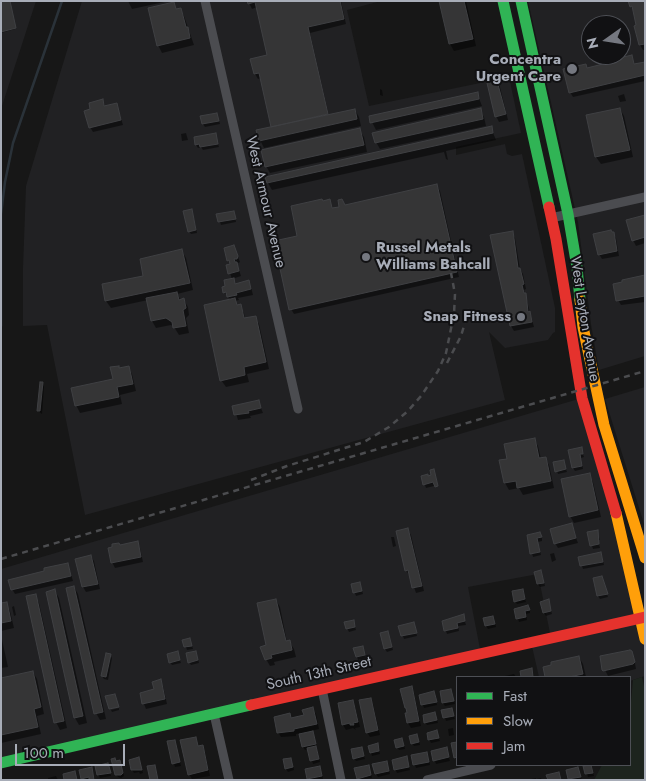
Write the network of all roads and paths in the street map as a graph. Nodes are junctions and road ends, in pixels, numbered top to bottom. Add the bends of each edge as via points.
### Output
1 (205, 1) edge
2 (503, 1) edge
3 (521, 1) edge
4 (645, 197) edge
5 (568, 214) junction
6 (551, 218) junction
7 (298, 409) dead end
8 (645, 558) edge
9 (642, 618) edge
10 (645, 639) edge
11 (322, 689) junction
12 (214, 714) junction
13 (1, 763) edge
14 (488, 766) edge
15 (450, 777) edge
16 (229, 780) edge
17 (341, 780) edge
18 (427, 780) edge

1 - 7 street, West Armour Avenue
2 - 6 main road, West Layton Avenue
3 - 5 main road, West Layton Avenue
4 - 5 street
5 - 6 street
5 - 8 main road, West Layton Avenue via 594,385
6 - 9 main road, West Layton Avenue via 582,398
9 - 10 main road, West Layton Avenue
9 - 11 main road, South 13th Street
11 - 12 main road, South 13th Street
11 - 17 street
12 - 13 main road, South 13th Street
12 - 16 street
14 - 15 street
15 - 18 street

